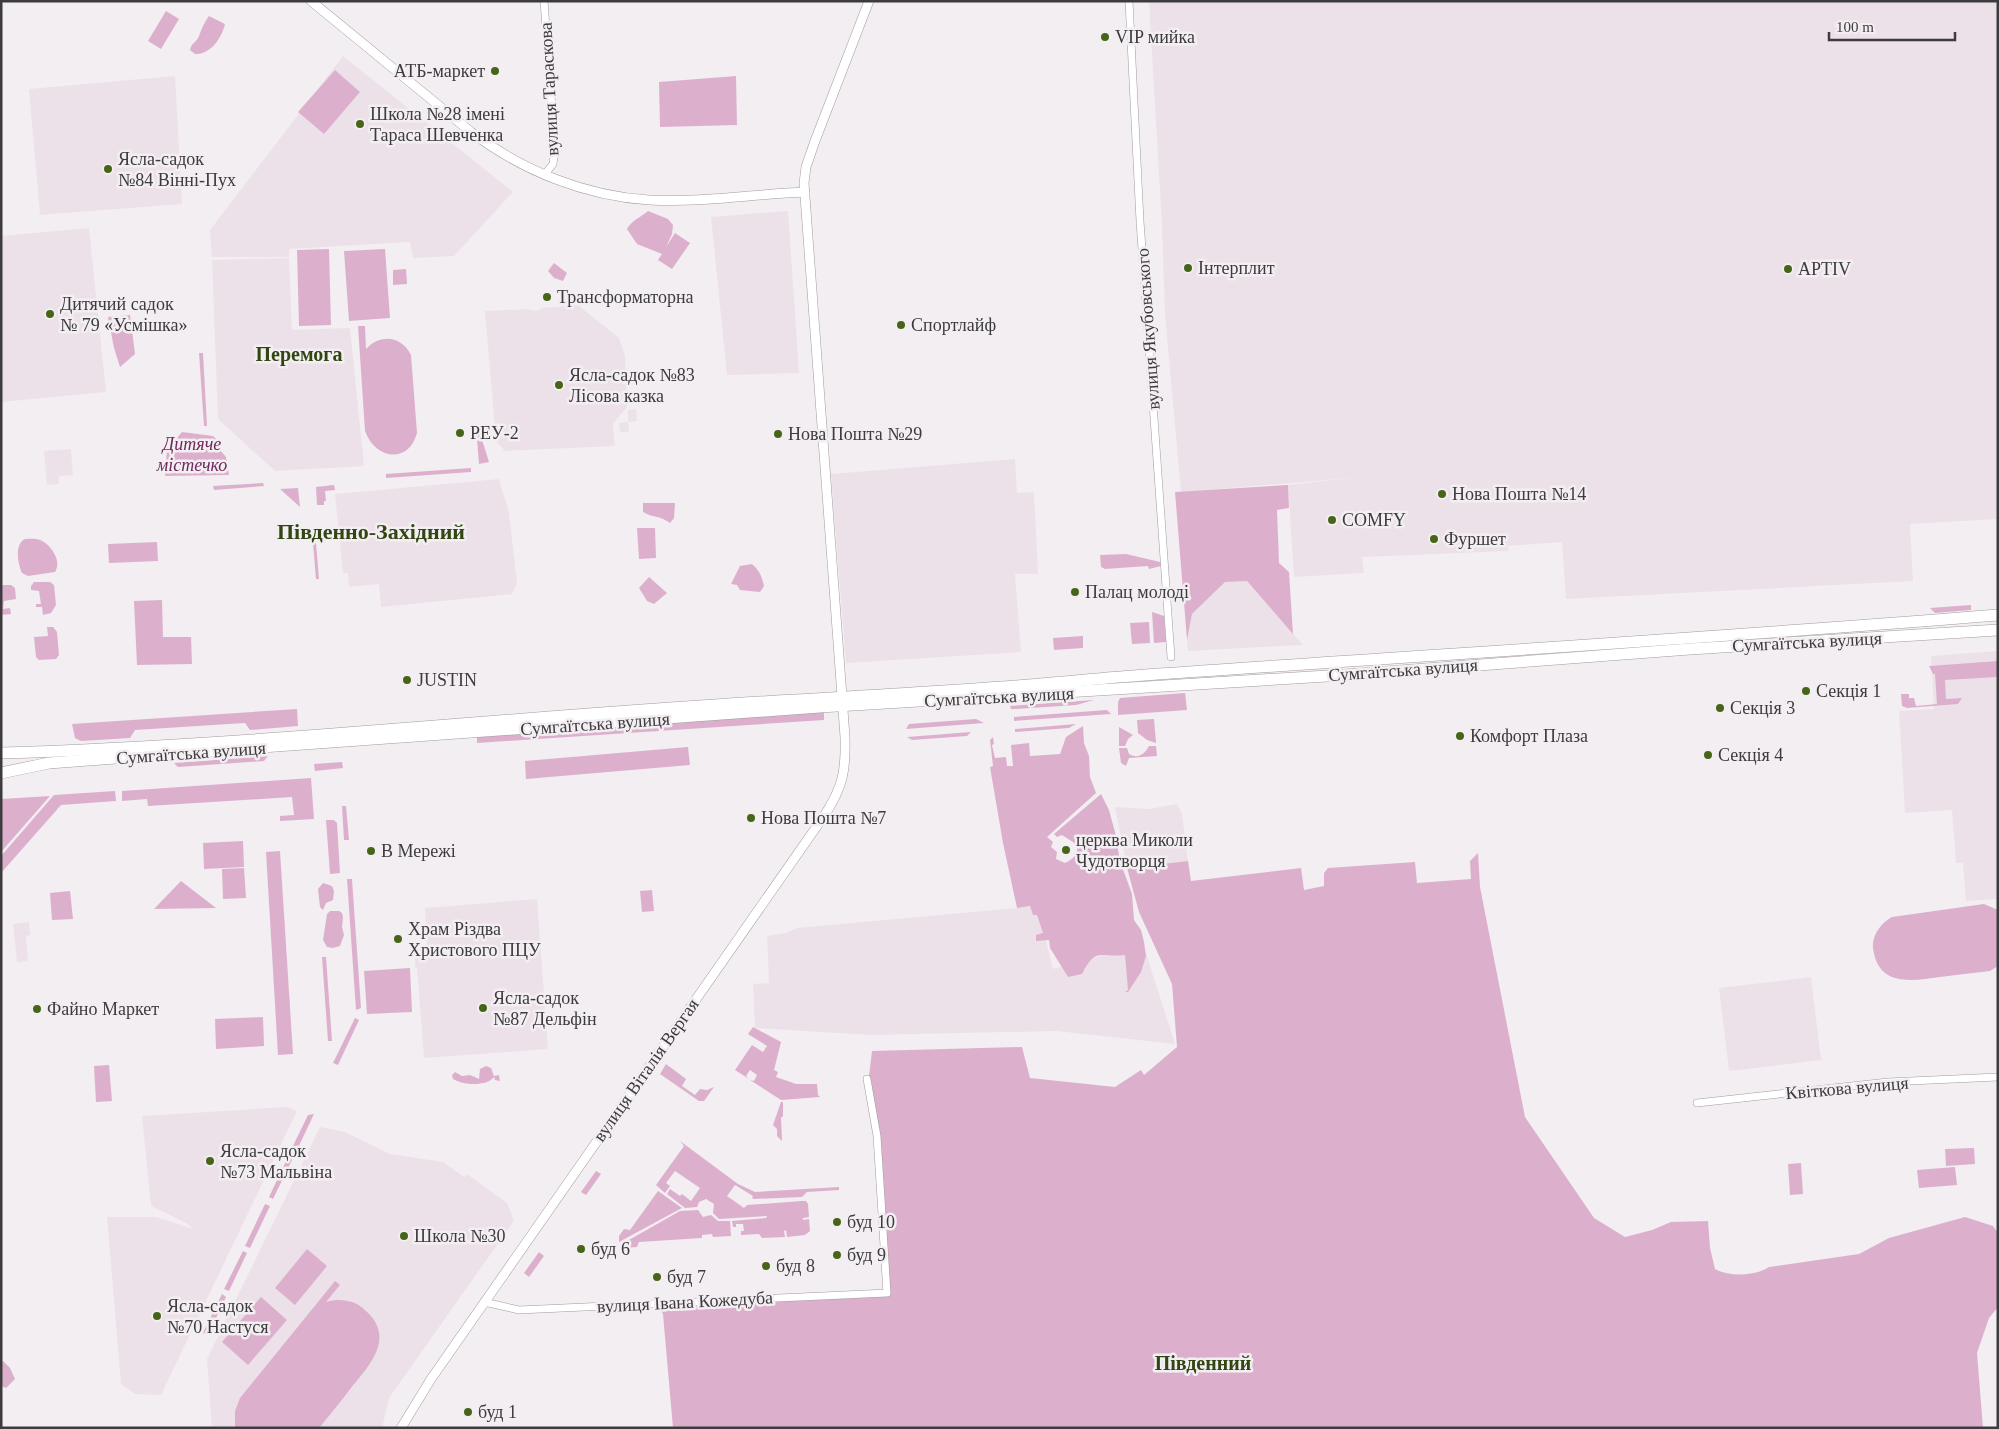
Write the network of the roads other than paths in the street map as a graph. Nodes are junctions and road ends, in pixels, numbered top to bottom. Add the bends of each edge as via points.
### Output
1 (311, 1) edge
2 (544, 1) edge
3 (869, 1) edge
4 (1129, 1) edge
5 (545, 174) junction
6 (805, 192) junction
7 (1998, 615) edge
8 (1998, 630) edge
9 (1658, 646) junction
10 (1171, 657) dead end
11 (842, 702) junction
12 (1, 753) edge
13 (1, 773) edge
14 (1998, 1077) edge
15 (868, 1079) dead end
16 (1697, 1103) dead end
17 (484, 1302) junction
18 (401, 1428) edge

1 - 5 street via 476,135 519,163
2 - 5 street, вулиця Тараскова via 555,147 553,164
3 - 6 street, вулиця Віталія Вергая via 810,156
4 - 10 street, вулиця Якубовського via 1140,221
5 - 6 street via 595,193 649,200
6 - 11 street, вулиця Віталія Вергая
7 - 9 main road, Сумгаїтська вулиця
8 - 9 main road, Сумгаїтська вулиця
9 - 11 main road, Сумгаїтська вулиця via 1573,644
11 - 12 main road, Сумгаїтська вулиця via 116,749
11 - 13 main road, Сумгаїтська вулиця via 49,763
11 - 17 street, вулиця Віталія Вергая via 845,768 836,797
14 - 16 street, Квіткова вулиця via 1888,1082
15 - 17 street, вулиця Івана Кожедуба via 877,1136 887,1292 519,1310
17 - 18 street, вулиця Віталія Вергая

